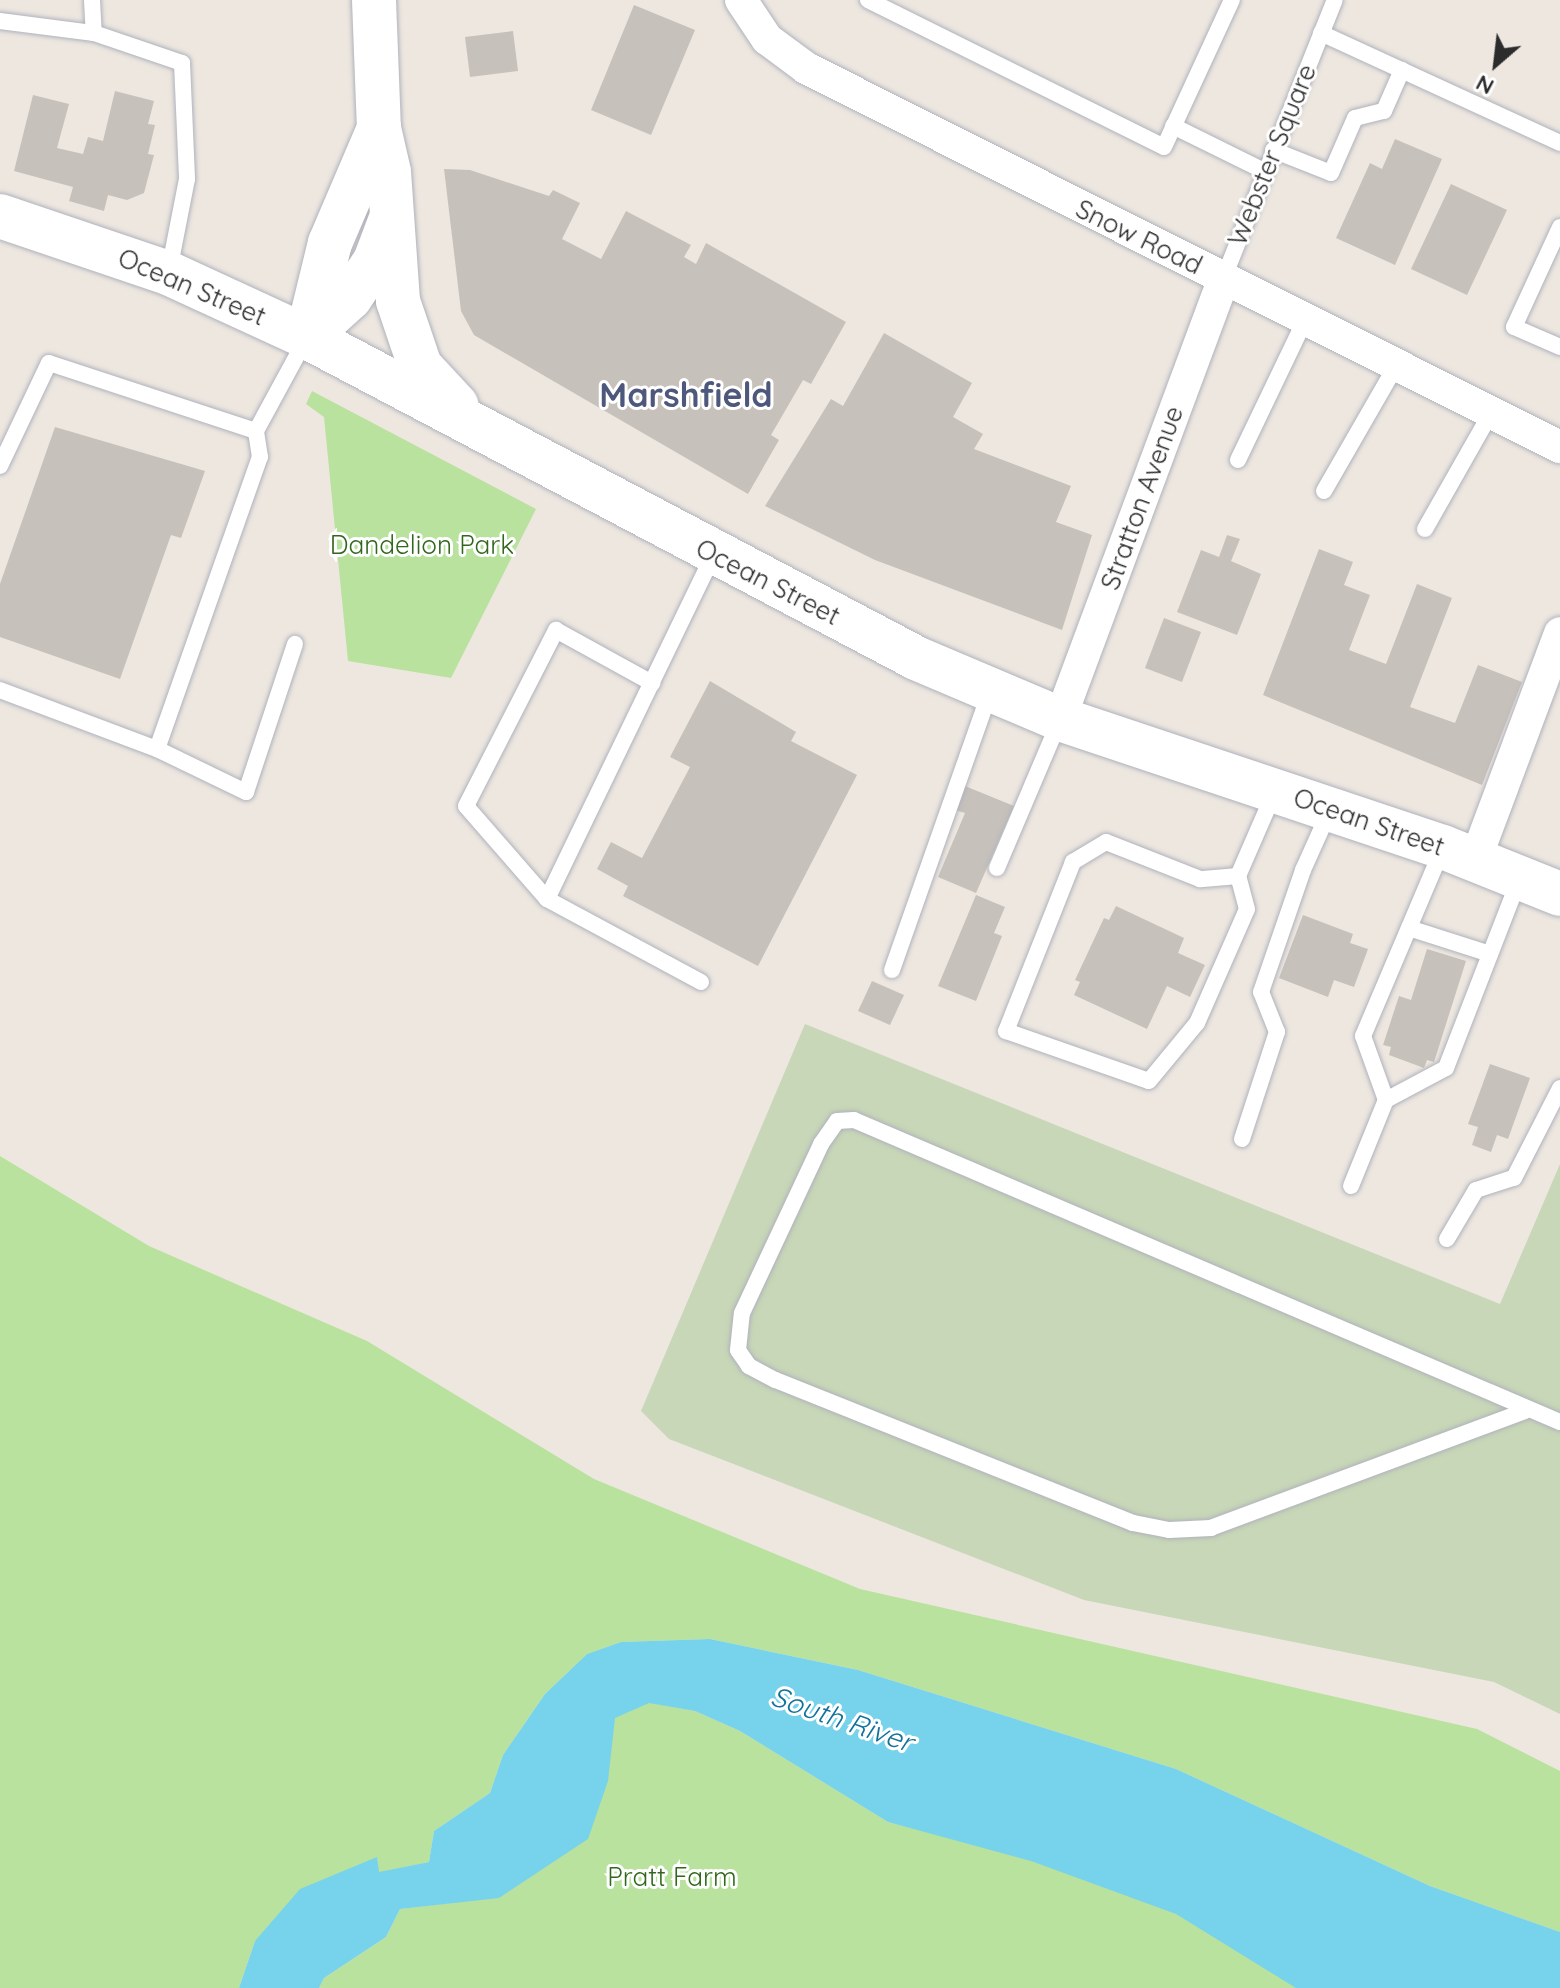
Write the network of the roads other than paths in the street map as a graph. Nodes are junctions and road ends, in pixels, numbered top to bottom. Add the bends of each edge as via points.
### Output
1 (92, 0) edge
2 (374, 0) edge
3 (741, 0) edge
4 (868, 0) edge
5 (1232, 0) edge
6 (1335, 0) edge
7 (0, 21) edge
8 (94, 33) junction
9 (1321, 33) junction
10 (1402, 70) junction
11 (1173, 126) junction
12 (379, 128) junction
13 (1560, 143) edge
14 (1273, 150) junction
15 (1264, 171) junction
16 (0, 216) edge
17 (390, 221) junction
18 (1560, 227) edge
19 (168, 273) junction
20 (1224, 277) junction
21 (1306, 318) junction
22 (307, 337) junction
23 (1560, 347) edge
24 (1396, 366) junction
25 (1491, 413) junction
26 (471, 422) junction
27 (256, 431) junction
28 (1560, 447) edge
29 (1238, 460) dead end
30 (0, 466) edge
31 (1324, 491) dead end
32 (1425, 529) dead end
33 (714, 554) junction
34 (1560, 633) edge
35 (295, 644) dead end
36 (652, 683) junction
37 (0, 690) edge
38 (990, 690) junction
39 (1060, 719) junction
40 (157, 749) junction
41 (1275, 791) junction
42 (1331, 809) junction
43 (1460, 853) junction
44 (997, 868) dead end
45 (1238, 876) junction
46 (1520, 878) junction
47 (1560, 894) edge
48 (547, 899) junction
49 (1409, 928) junction
50 (1490, 954) junction
51 (892, 970) dead end
52 (701, 982) dead end
53 (1560, 1088) edge
54 (1386, 1100) junction
55 (1242, 1139) dead end
56 (1351, 1186) dead end
57 (1447, 1239) dead end
58 (1525, 1411) junction
59 (1560, 1422) edge

1 - 8 lane
2 - 12 main road
3 - 20 street, Snow Road via 767,39 806,68
4 - 11 lane via 1164,147
5 - 11 lane
6 - 9 lane, Webster Square
7 - 8 lane
8 - 19 lane via 182,63 187,179
9 - 10 lane, Webster Square
9 - 14 lane, Webster Square
10 - 13 lane, Webster Square
10 - 14 lane via 1384,111 1355,118 1331,173
11 - 15 lane
12 - 17 main road via 389,172
12 - 22 main road via 330,243
14 - 15 lane, Webster Square
15 - 20 lane, Webster Square
16 - 19 main road, Ocean Street
17 - 22 main road via 375,261 350,298
17 - 26 main road via 407,337 420,366
18 - 23 lane via 1514,327
19 - 22 main road, Ocean Street
20 - 21 street, Snow Road
20 - 39 street, Stratton Avenue
21 - 24 street, Snow Road
21 - 29 lane
22 - 26 main road, Ocean Street
22 - 27 lane
24 - 25 street, Snow Road
24 - 31 lane
25 - 28 street, Snow Road
25 - 32 lane
26 - 33 main road, Ocean Street
27 - 30 lane via 49,363
27 - 40 lane via 260,457
33 - 36 lane
33 - 38 main road, Ocean Street via 916,658
34 - 43 street
35 - 40 lane via 246,792
36 - 48 lane
36 - 48 lane via 556,630 466,806
37 - 40 lane
38 - 39 main road, Ocean Street
38 - 51 lane
39 - 41 main road, Ocean Street
39 - 44 lane
41 - 42 main road, Ocean Street
41 - 45 lane
42 - 43 main road, Ocean Street
42 - 55 lane via 1303,870 1261,992 1277,1032
43 - 46 main road, Ocean Street
43 - 49 lane
45 - 45 lane via 1200,879 1106,842 1073,862 1006,1031 1149,1081 1197,1023 1247,909
46 - 47 main road, Ocean Street
46 - 50 lane
48 - 52 lane
49 - 50 lane
49 - 54 lane via 1363,1036
50 - 54 lane via 1446,1068
53 - 57 lane via 1514,1178 1476,1190
54 - 56 lane
58 - 58 lane via 1211,1528 1169,1530 1133,1523 775,1380 749,1366 738,1350 742,1313 821,1144 837,1121 854,1120
58 - 59 lane

